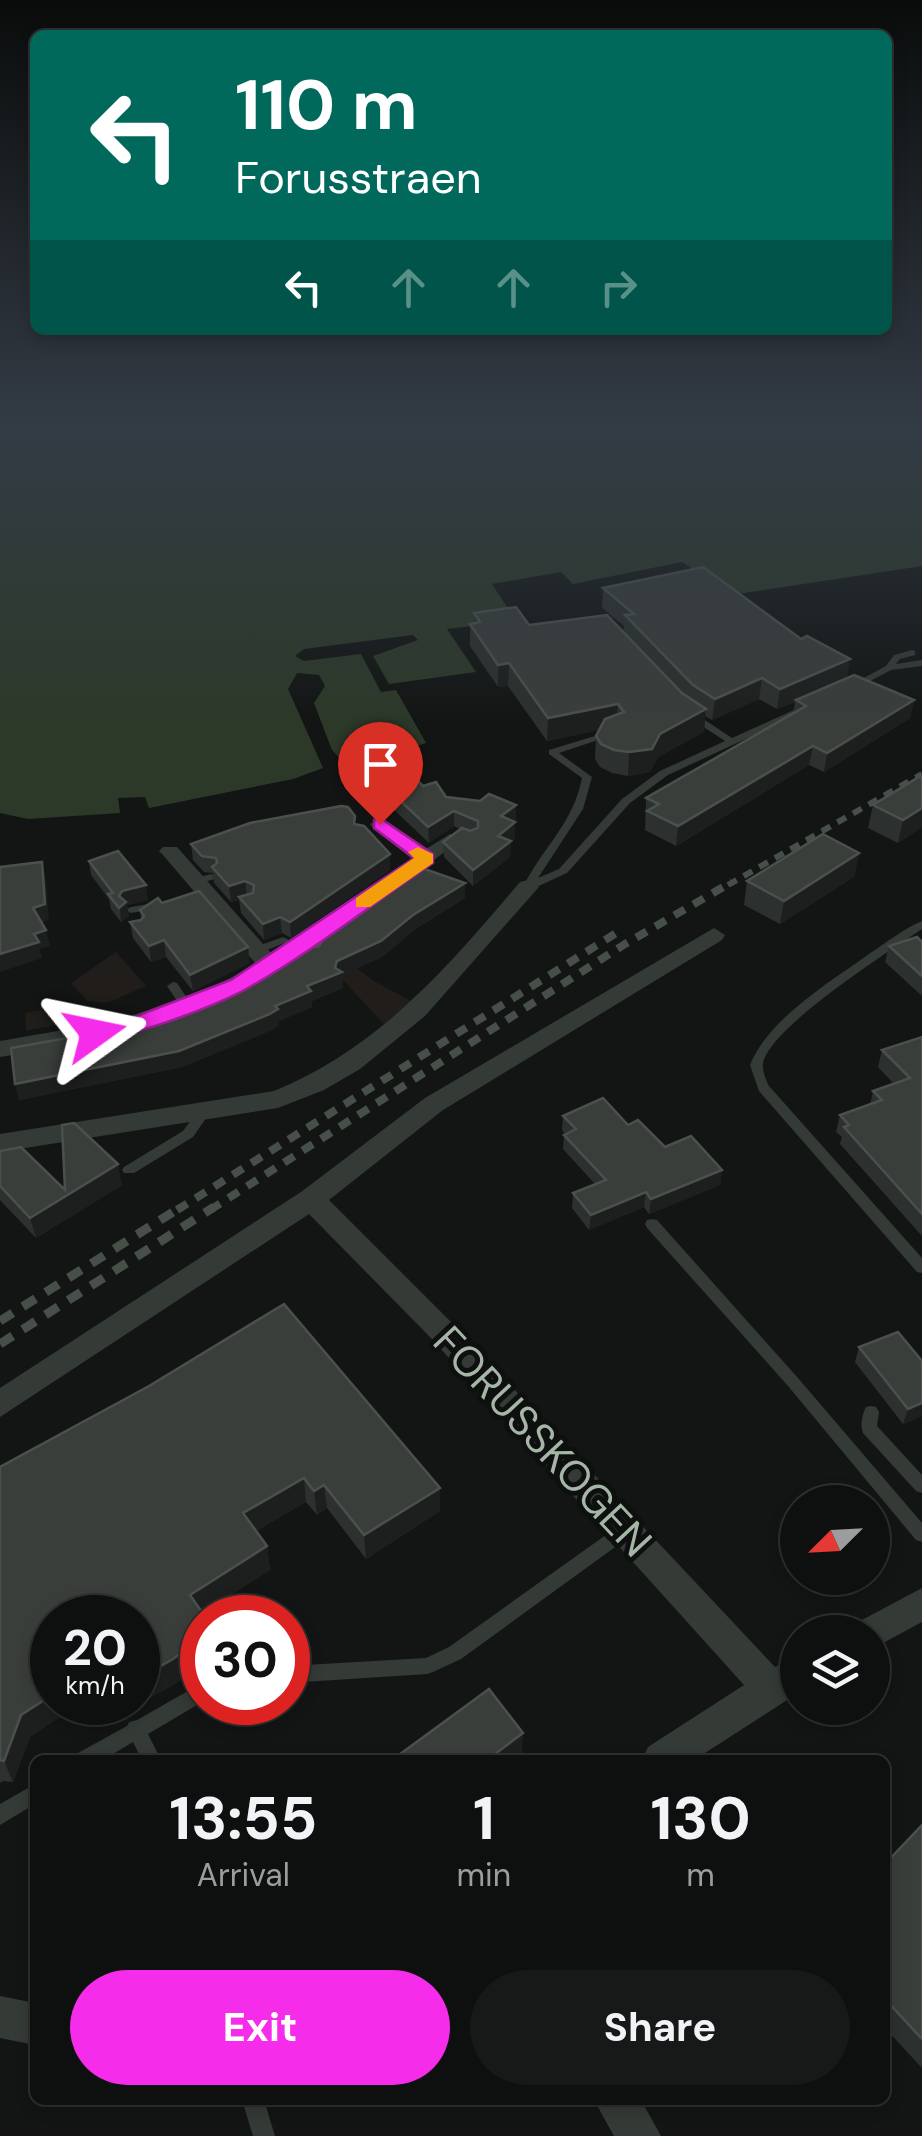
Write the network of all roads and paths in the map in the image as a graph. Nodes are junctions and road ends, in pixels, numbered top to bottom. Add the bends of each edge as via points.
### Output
1 (912, 654) dead end
2 (922, 663) edge
3 (888, 668) junction
4 (854, 686) junction
5 (840, 692) edge
6 (869, 693) edge
7 (826, 699) edge
8 (685, 711) edge
9 (614, 733) edge
10 (729, 740) junction
11 (461, 840) edge
12 (170, 851) dead end
13 (202, 881) junction
14 (528, 887) junction
15 (162, 905) junction
16 (131, 910) dead end
17 (130, 924) edge
18 (922, 924) edge
19 (714, 935) dead end
20 (270, 963) junction
21 (174, 986) dead end
22 (190, 1012) junction
23 (0, 1048) edge
24 (205, 1111) junction
25 (0, 1143) edge
26 (129, 1170) dead end
27 (310, 1199) junction
28 (652, 1224) dead end
29 (922, 1268) edge
30 (0, 1404) edge
31 (871, 1412) dead end
32 (922, 1486) edge
33 (625, 1530) junction
34 (922, 1535) edge
35 (922, 1604) edge
36 (890, 1623) edge
37 (310, 1674) edge
38 (780, 1677) edge
39 (780, 1684) edge
40 (180, 1704) edge
41 (134, 1728) junction
42 (94, 1755) edge
43 (149, 1755) edge
44 (669, 1755) edge
45 (30, 1796) edge
46 (0, 1815) edge
47 (0, 2017) edge
48 (30, 2023) edge
49 (255, 2105) edge
50 (619, 2105) edge
51 (264, 2136) edge
52 (639, 2136) edge

1 - 3 lane via 898,656
2 - 3 lane
3 - 4 lane
4 - 5 lane
4 - 6 lane
7 - 10 lane
8 - 10 lane
9 - 14 lane via 552,752 587,776 584,804
10 - 14 lane via 664,773 626,801 564,871
11 - 20 street via 407,849 389,891 362,904 338,928
12 - 13 street
13 - 15 street
13 - 20 street
14 - 24 street via 423,1004 334,1074 278,1098
15 - 16 lane
15 - 17 lane
18 - 29 lane via 793,1017 762,1048 756,1066 763,1088
19 - 27 street via 434,1104
20 - 22 street via 244,990
21 - 22 lane
22 - 23 street via 135,1033
24 - 25 street
24 - 26 lane via 188,1134
27 - 30 street
27 - 33 street, FORUSSKOGEN
28 - 34 lane
31 - 32 lane via 869,1428
33 - 37 lane via 428,1666
33 - 38 street, FORUSSKOGEN
35 - 36 street
39 - 44 street, FORUSSKOGEN
40 - 41 lane
41 - 42 lane
41 - 43 lane
45 - 46 lane
47 - 48 street
49 - 51 lane
50 - 52 street

